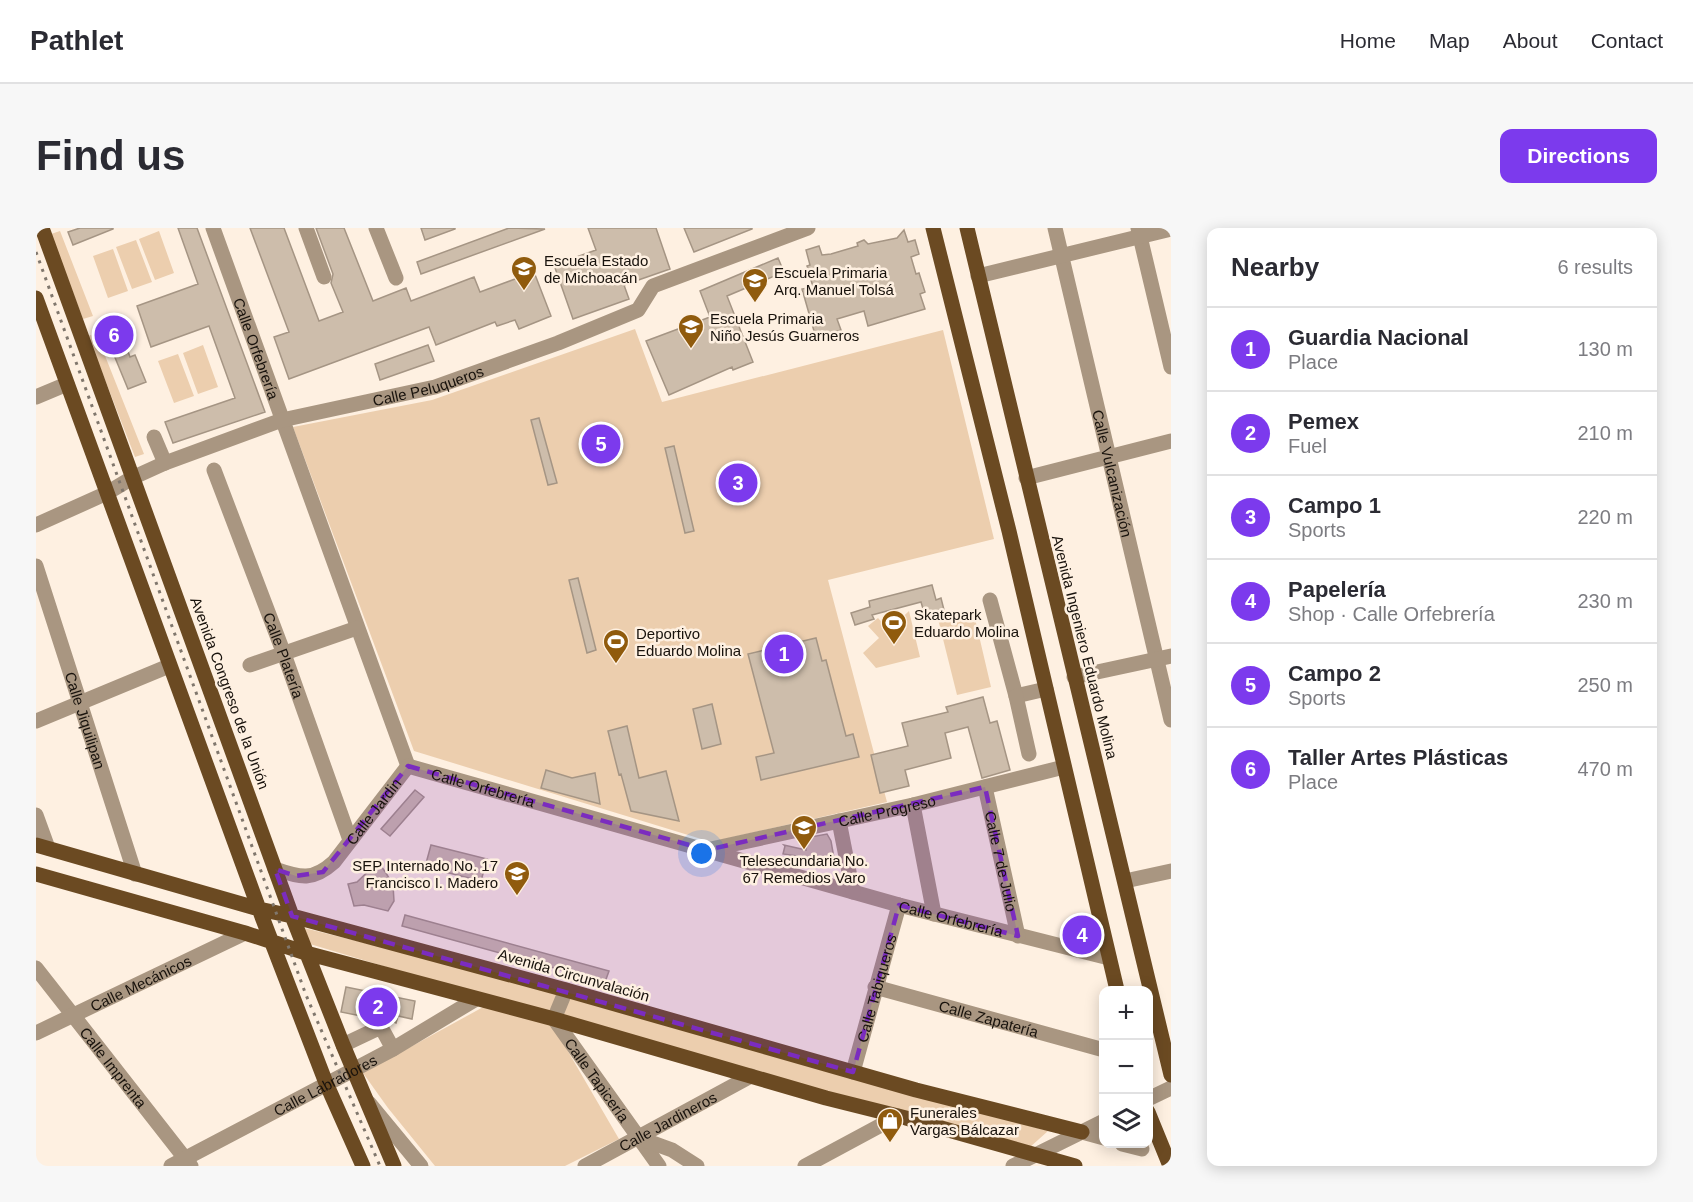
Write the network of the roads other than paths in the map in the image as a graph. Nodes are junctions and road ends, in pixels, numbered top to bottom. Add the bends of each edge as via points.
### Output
1 (42, 228) edge
2 (213, 228) edge
3 (306, 228) edge
4 (376, 228) edge
5 (808, 228) edge
6 (933, 228) edge
7 (967, 228) edge
8 (1055, 228) edge
9 (1171, 229) edge
10 (1138, 232) edge
11 (767, 235) edge
12 (1061, 255) junction
13 (978, 276) junction
14 (324, 277) dead end
15 (396, 278) dead end
16 (36, 298) edge
17 (1171, 367) edge
18 (67, 384) junction
19 (36, 397) edge
20 (282, 420) junction
21 (154, 437) dead end
22 (1171, 441) edge
23 (1109, 458) junction
24 (165, 463) junction
25 (214, 470) dead end
26 (132, 478) junction
27 (1026, 478) junction
28 (107, 494) junction
29 (36, 525) edge
30 (36, 566) edge
31 (990, 600) dead end
32 (357, 628) junction
33 (284, 654) junction
34 (1164, 657) edge
35 (250, 665) dead end
36 (169, 666) junction
37 (1074, 677) junction
38 (1046, 689) junction
39 (1016, 696) junction
40 (81, 702) junction
41 (1171, 720) edge
42 (36, 721) edge
43 (1029, 754) dead end
44 (408, 766) junction
45 (1065, 767) junction
46 (985, 787) junction
47 (913, 805) junction
48 (36, 815) edge
49 (839, 821) junction
50 (350, 840) junction
51 (42, 847) edge
52 (707, 850) junction
53 (275, 869) junction
54 (1171, 871) edge
55 (36, 874) edge
56 (135, 874) junction
57 (1125, 882) junction
58 (854, 892) junction
59 (899, 905) junction
60 (258, 909) junction
61 (934, 914) junction
62 (292, 916) junction
63 (245, 933) junction
64 (1018, 936) junction
65 (271, 940) junction
66 (306, 953) junction
67 (1109, 958) junction
68 (36, 968) edge
69 (1116, 986) edge
70 (875, 987) junction
71 (566, 990) junction
72 (476, 999) junction
73 (72, 1015) junction
74 (554, 1019) junction
75 (36, 1033) edge
76 (343, 1045) junction
77 (393, 1048) junction
78 (1099, 1049) edge
79 (354, 1070) junction
80 (853, 1072) junction
81 (1171, 1074) edge
82 (752, 1076) junction
83 (326, 1083) junction
84 (1171, 1088) edge
85 (1153, 1097) edge
86 (365, 1099) junction
87 (898, 1116) junction
88 (1153, 1122) edge
89 (1099, 1124) edge
90 (1082, 1132) junction
91 (1099, 1137) edge
92 (639, 1138) junction
93 (1139, 1148) edge
94 (1142, 1149) dead end
95 (1035, 1154) junction
96 (188, 1162) edge
97 (171, 1166) edge
98 (363, 1166) edge
99 (394, 1166) edge
100 (421, 1166) edge
101 (585, 1166) edge
102 (659, 1166) edge
103 (697, 1166) edge
104 (805, 1166) edge
105 (1013, 1166) edge
106 (1075, 1166) edge
107 (1170, 1166) edge

1 - 26 main road, Avenida Congreso de la Unión
2 - 20 street, Calle Orfebrería
3 - 14 street
4 - 15 street
5 - 11 street, Calle Peluqueros
6 - 38 main road
7 - 13 main road, Avenida Ingeniero Eduardo Molina
8 - 12 street, Calle Vulcanización
9 - 10 street
10 - 12 street
10 - 17 street
11 - 20 street, Calle Peluqueros via 653,286 638,310 558,343 435,387
12 - 13 street
12 - 23 street, Calle Vulcanización
13 - 27 main road, Avenida Ingeniero Eduardo Molina
16 - 18 main road
18 - 19 street
18 - 28 main road
20 - 24 street, Calle Peluqueros
20 - 32 street, Calle Orfebrería
21 - 24 street
22 - 23 street
23 - 27 street
23 - 34 street, Calle Vulcanización
24 - 26 street, Calle Peluqueros
25 - 33 street, Calle Platería
26 - 28 street, Calle Peluqueros
26 - 53 main road, Avenida Congreso de la Unión
27 - 37 main road, Avenida Ingeniero Eduardo Molina
28 - 29 street, Calle Peluqueros
28 - 36 main road
30 - 40 street, Calle Jiquilipan
31 - 39 street
32 - 33 street
32 - 44 street, Calle Orfebrería
33 - 35 street
33 - 50 street, Calle Platería
34 - 37 street
34 - 41 street, Calle Vulcanización
36 - 40 street
36 - 60 main road
37 - 57 main road, Avenida Ingeniero Eduardo Molina
38 - 39 street
38 - 45 main road
39 - 43 street
40 - 42 street
40 - 56 street, Calle Jiquilipan
44 - 50 street, Calle Jardin
44 - 52 street, Calle Orfebrería
45 - 46 street, Calle Progreso
45 - 67 main road
46 - 47 street, Calle Progreso
46 - 64 street, Calle 7 de Julio
47 - 49 street, Calle Progreso
47 - 61 street
48 - 51 street
49 - 52 street, Calle Progreso
49 - 58 street
50 - 53 street, Calle Jardin via 323,872 297,876
51 - 56 main road, Avenida Circunvalación
52 - 58 street, Calle Orfebrería
53 - 62 main road, Avenida Congreso de la Unión
54 - 57 street
55 - 63 main road
56 - 60 main road, Avenida Circunvalación
57 - 81 main road, Avenida Ingeniero Eduardo Molina
58 - 59 street, Calle Orfebrería
59 - 61 street, Calle Orfebrería
59 - 70 street, Calle Tabiqueros
60 - 62 main road, Avenida Circunvalación
60 - 65 main road
61 - 64 street, Calle Orfebrería
62 - 66 main road, Avenida Congreso de la Unión
62 - 71 main road, Avenida Circunvalación
63 - 65 main road
63 - 73 street, Calle Mecánicos
64 - 67 street, Calle Orfebrería
65 - 66 main road
65 - 83 main road
66 - 72 main road
66 - 76 main road, Avenida Congreso de la Unión
67 - 69 main road
68 - 73 street, Calle Imprenta
70 - 78 street, Calle Zapatería
70 - 80 street, Calle Tabiqueros
71 - 74 street
71 - 80 main road, Avenida Circunvalación
72 - 74 main road
72 - 77 street, Calle Labradores
73 - 75 street, Calle Mecánicos
73 - 96 street, Calle Imprenta
74 - 82 main road
74 - 92 street, Calle Tapicería
76 - 77 street via 381,1027
76 - 79 main road, Avenida Congreso de la Unión
77 - 79 street, Calle Labradores
79 - 83 street, Calle Labradores
79 - 86 main road, Avenida Congreso de la Unión
80 - 90 main road, Avenida Circunvalación
82 - 87 main road
82 - 92 street, Calle Jardineros
83 - 96 street, Calle Labradores
83 - 98 main road
84 - 85 street
86 - 99 main road, Avenida Congreso de la Unión
86 - 100 street
87 - 95 main road
87 - 104 street
88 - 107 main road
89 - 90 street
90 - 91 street, Avenida Circunvalación
90 - 95 street
92 - 101 street, Calle Jardineros
92 - 102 street, Calle Tapicería
92 - 103 street via 672,1150
93 - 94 street
95 - 105 street
95 - 106 main road
96 - 97 street, Calle Labradores

